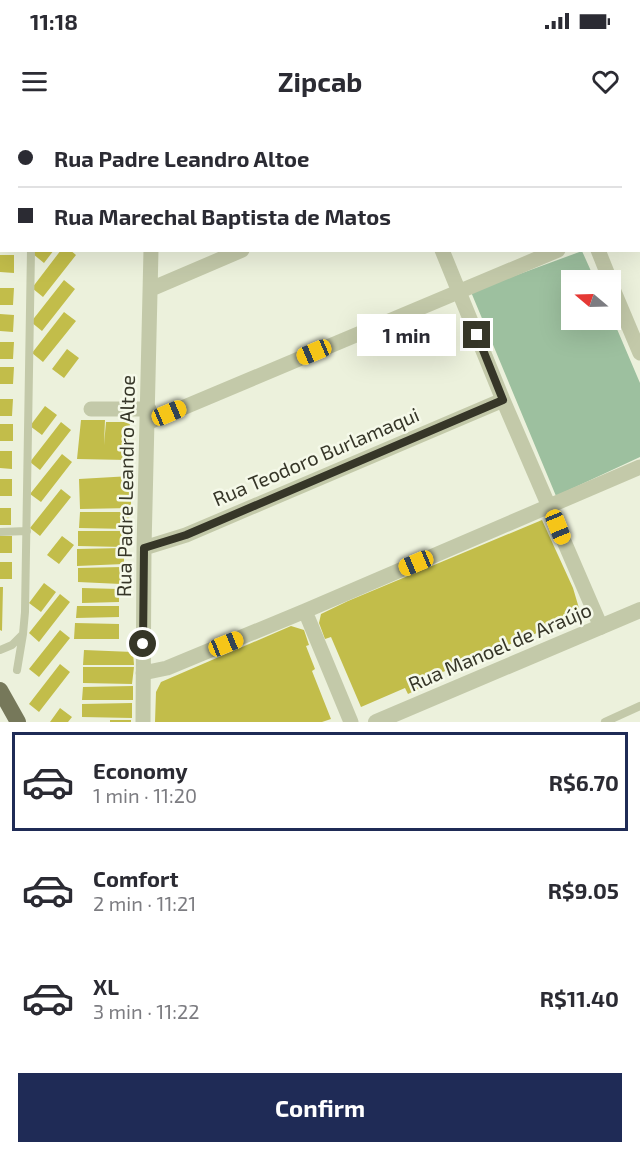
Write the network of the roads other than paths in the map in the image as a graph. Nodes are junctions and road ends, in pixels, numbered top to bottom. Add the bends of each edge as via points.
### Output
1 (31, 252) edge
2 (151, 252) edge
3 (237, 252) edge
4 (443, 252) edge
5 (553, 252) edge
6 (599, 252) edge
7 (606, 270) edge
8 (151, 289) junction
9 (459, 291) junction
10 (621, 306) edge
11 (639, 346) edge
12 (503, 400) junction
13 (91, 409) dead end
14 (149, 416) junction
15 (640, 467) edge
16 (549, 505) junction
17 (27, 531) junction
18 (0, 532) edge
19 (144, 548) junction
20 (640, 610) edge
21 (304, 611) junction
22 (601, 627) junction
23 (23, 634) junction
24 (0, 650) edge
25 (17, 670) dead end
26 (143, 673) junction
27 (0, 690) edge
28 (640, 706) edge
29 (18, 722) edge
30 (143, 722) edge
31 (351, 722) edge
32 (376, 722) edge
33 (604, 722) edge

1 - 17 lane
2 - 8 street, Rua Padre Leandro Altoe
3 - 8 street
4 - 9 street
5 - 9 street
6 - 7 street
8 - 14 street, Rua Padre Leandro Altoe
9 - 12 street
9 - 14 street
10 - 11 street
12 - 16 street
12 - 19 street, Rua Teodoro Burlamaqui via 186,535
13 - 14 street
14 - 19 street, Rua Padre Leandro Altoe
15 - 16 street
16 - 21 street
16 - 22 street
17 - 18 lane
17 - 23 lane
19 - 26 street, Rua Padre Leandro Altoe
20 - 22 street, Rua Manoel de Araújo
21 - 26 street via 167,668
21 - 31 street
22 - 32 street, Rua Manoel de Araújo
23 - 24 lane
23 - 25 lane
26 - 30 street, Rua Padre Leandro Altoe
27 - 29 main road
28 - 33 lane

